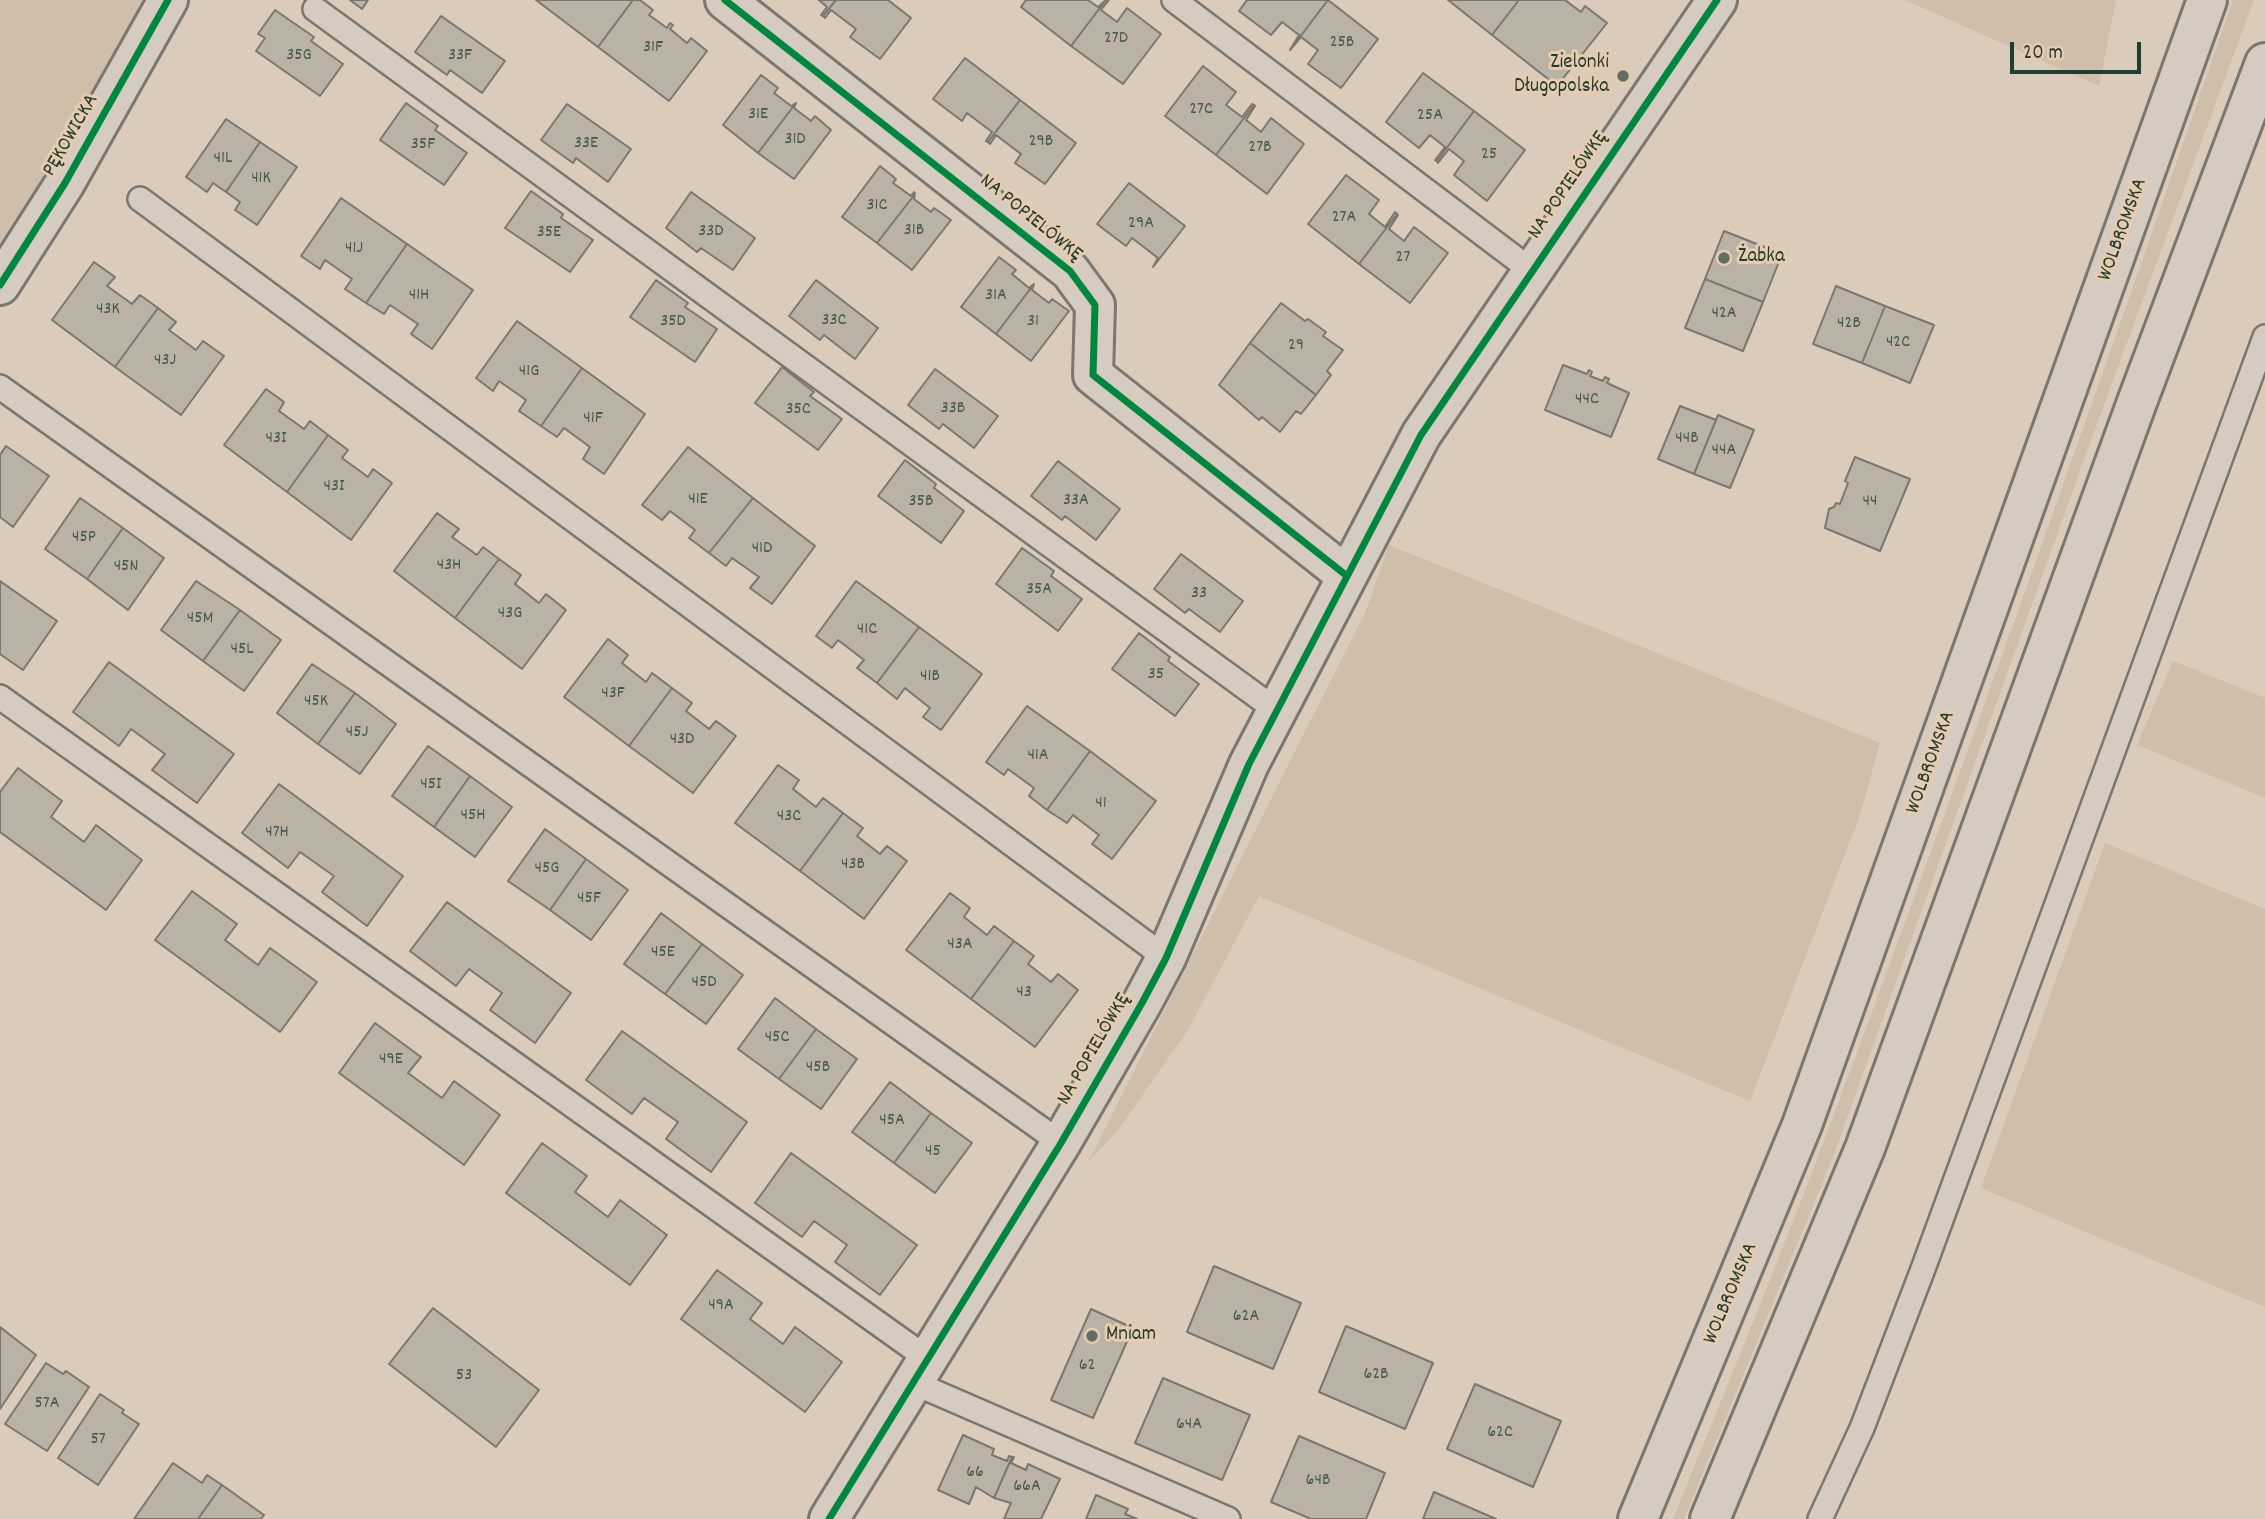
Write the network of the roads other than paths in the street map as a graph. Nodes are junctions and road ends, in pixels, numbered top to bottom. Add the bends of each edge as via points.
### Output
1 (169, 0) edge
2 (725, 0) edge
3 (1174, 0) edge
4 (1717, 0) edge
5 (2207, 0) edge
6 (315, 9) dead end
7 (2263, 69) edge
8 (140, 199) dead end
9 (1532, 271) junction
10 (0, 285) edge
11 (2265, 337) edge
12 (0, 387) edge
13 (1347, 576) junction
14 (0, 697) edge
15 (1276, 710) junction
16 (1166, 958) junction
17 (1061, 1143) junction
18 (921, 1371) junction
19 (829, 1519) edge
20 (1228, 1519) edge
21 (1638, 1519) edge
22 (1710, 1519) edge
23 (1820, 1519) edge

1 - 10 main road, PĘKOWICKA via 65,183
2 - 13 main road, NA POPIELÓWKĘ via 1070,271 1095,305 1093,374
3 - 9 lane
4 - 9 main road, NA POPIELÓWKĘ
5 - 21 main road, WOLBROMSKA via 1802,1125
6 - 15 lane
7 - 22 main road via 1865,1148
8 - 16 lane
9 - 13 main road, NA POPIELÓWKĘ via 1421,435
11 - 23 lane via 1923,1269
12 - 17 lane
13 - 15 main road, NA POPIELÓWKĘ
14 - 18 lane
15 - 16 main road, NA POPIELÓWKĘ
16 - 17 main road, NA POPIELÓWKĘ
17 - 18 main road, NA POPIELÓWKĘ
18 - 19 main road, NA POPIELÓWKĘ
18 - 20 lane

